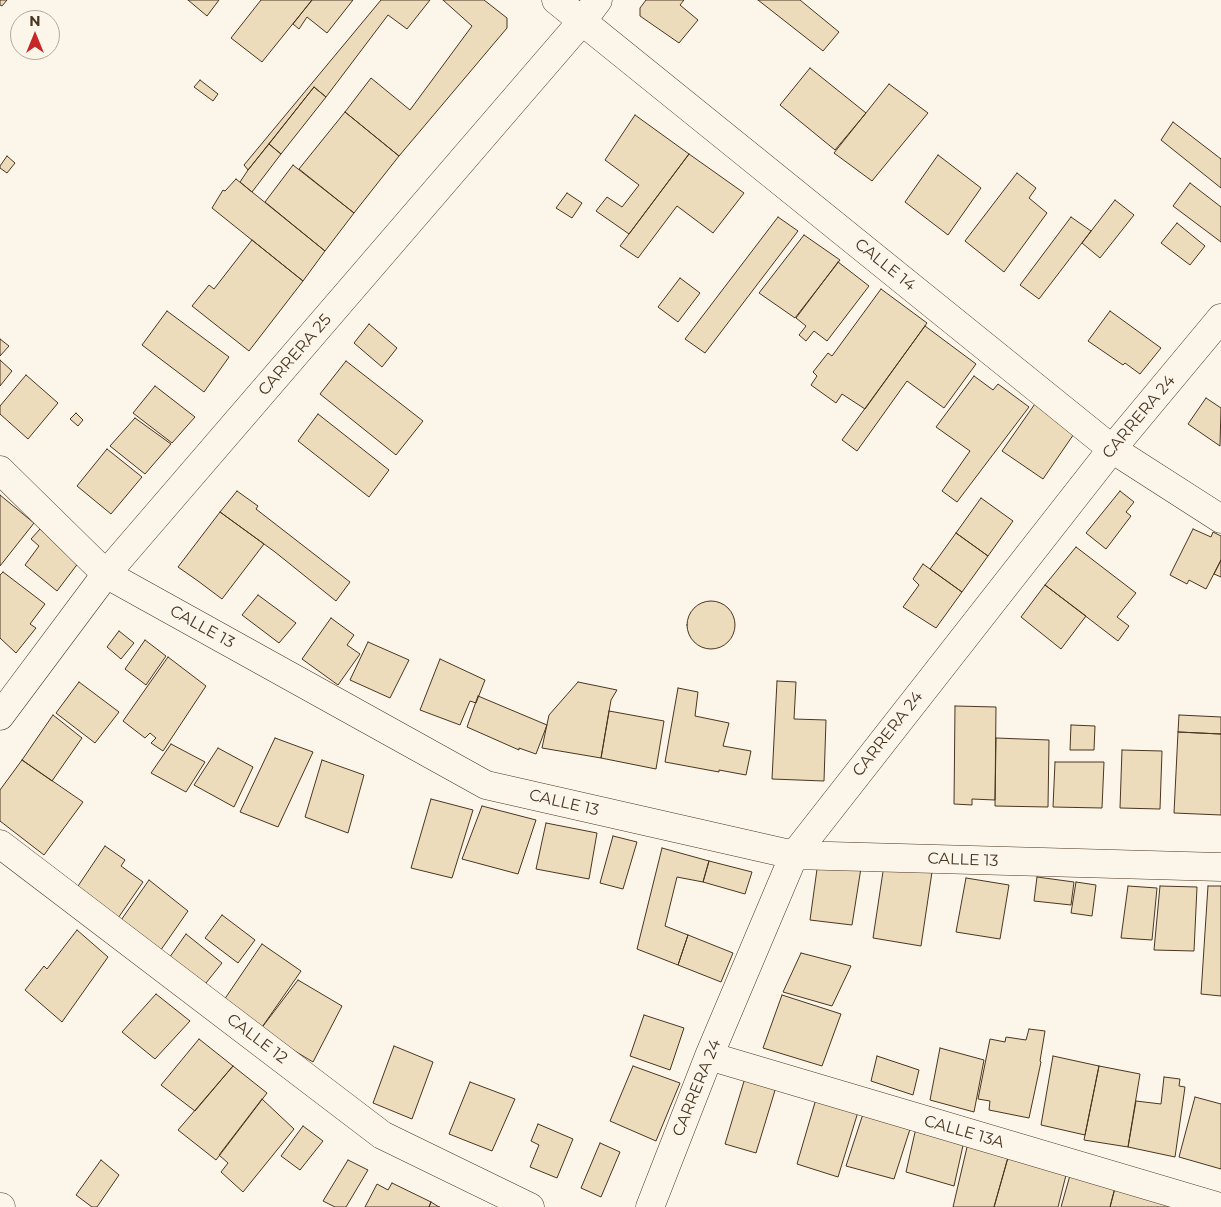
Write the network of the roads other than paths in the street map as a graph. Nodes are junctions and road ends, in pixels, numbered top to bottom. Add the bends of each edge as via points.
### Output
1 (556, 0) edge
2 (590, 10) edge
3 (1221, 318) edge
4 (1112, 449) junction
5 (0, 470) edge
6 (1221, 519) edge
7 (106, 574) junction
8 (0, 716) edge
9 (0, 844) edge
10 (794, 855) junction
11 (1221, 867) edge
12 (709, 1056) junction
13 (530, 1207) edge
14 (650, 1207) edge
15 (1220, 1207) edge

1 - 2 street, CALLE 14
2 - 4 street, CALLE 14
2 - 7 street, CARRERA 25
3 - 4 street, CARRERA 24
4 - 6 street, CALLE 14
4 - 10 street, CARRERA 24
5 - 7 street, CALLE 13
7 - 8 street, CARRERA 25
7 - 10 street, CALLE 13 via 486,785
9 - 13 street, CALLE 12 via 382,1134
10 - 11 street, CALLE 13
10 - 12 street, CARRERA 24
12 - 14 street, CARRERA 24
12 - 15 street, CALLE 13A

